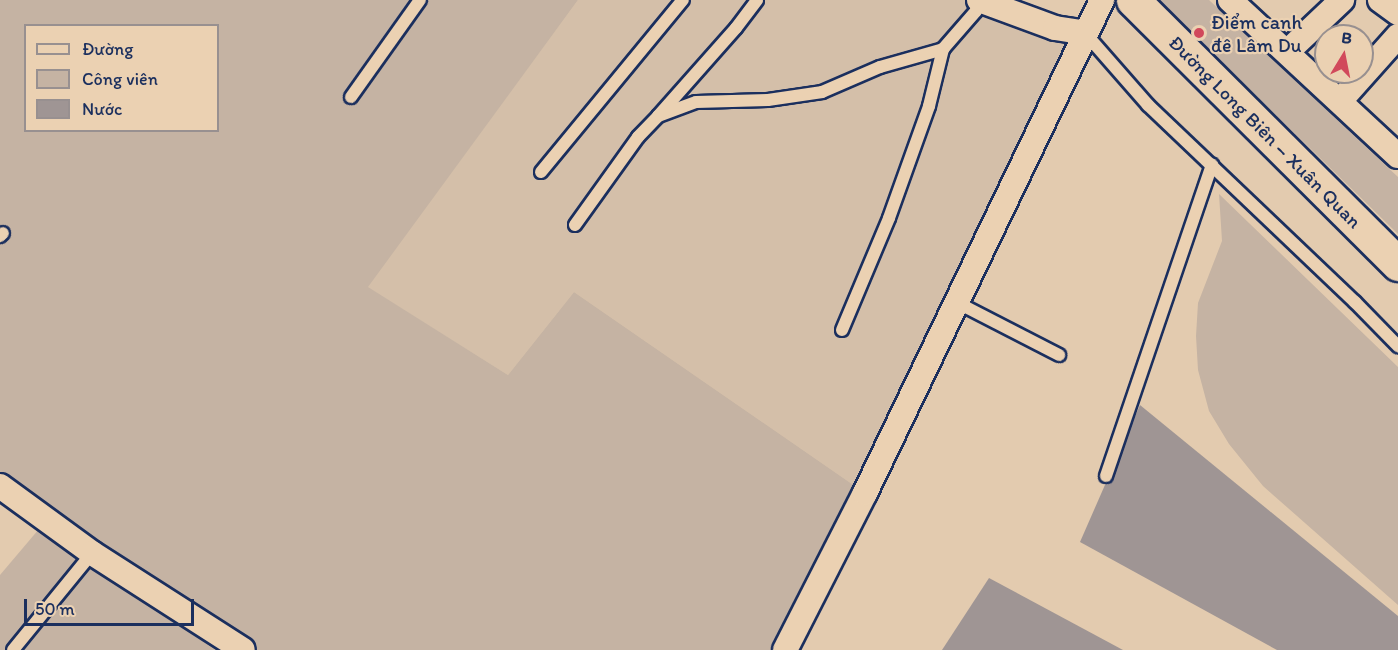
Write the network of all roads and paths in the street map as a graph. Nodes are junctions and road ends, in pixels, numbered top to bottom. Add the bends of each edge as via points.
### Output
1 (420, 0) edge
2 (683, 0) edge
3 (757, 0) edge
4 (979, 0) edge
5 (1102, 0) edge
6 (1133, 0) edge
7 (1230, 0) edge
8 (1342, 0) edge
9 (1380, 0) edge
10 (1398, 13) edge
11 (1085, 33) junction
12 (1398, 36) edge
13 (943, 49) junction
14 (1287, 52) junction
15 (351, 97) dead end
16 (1340, 101) junction
17 (658, 116) junction
18 (1398, 156) edge
19 (1212, 165) junction
20 (541, 172) dead end
21 (575, 225) dead end
22 (1398, 264) edge
23 (956, 302) junction
24 (842, 330) dead end
25 (1398, 346) edge
26 (1059, 355) dead end
27 (1106, 476) dead end
28 (0, 486) edge
29 (92, 553) junction
30 (13, 650) edge
31 (243, 650) edge
32 (785, 650) edge

1 - 15 lane
2 - 20 lane
3 - 17 lane
4 - 11 street via 1055,28
4 - 13 lane via 976,11
5 - 11 street
6 - 22 main road, Đường Long Biên – Xuân Quan
7 - 14 street
8 - 14 street
9 - 10 street
11 - 19 lane via 1148,105
11 - 23 street
12 - 16 street
13 - 17 lane via 880,67 822,92 768,100 696,102
13 - 24 lane via 929,106 889,218
14 - 16 street
16 - 18 street
17 - 21 lane via 638,137
19 - 25 lane
19 - 27 lane
23 - 26 lane
23 - 32 street
28 - 29 street
29 - 30 lane
29 - 31 street

